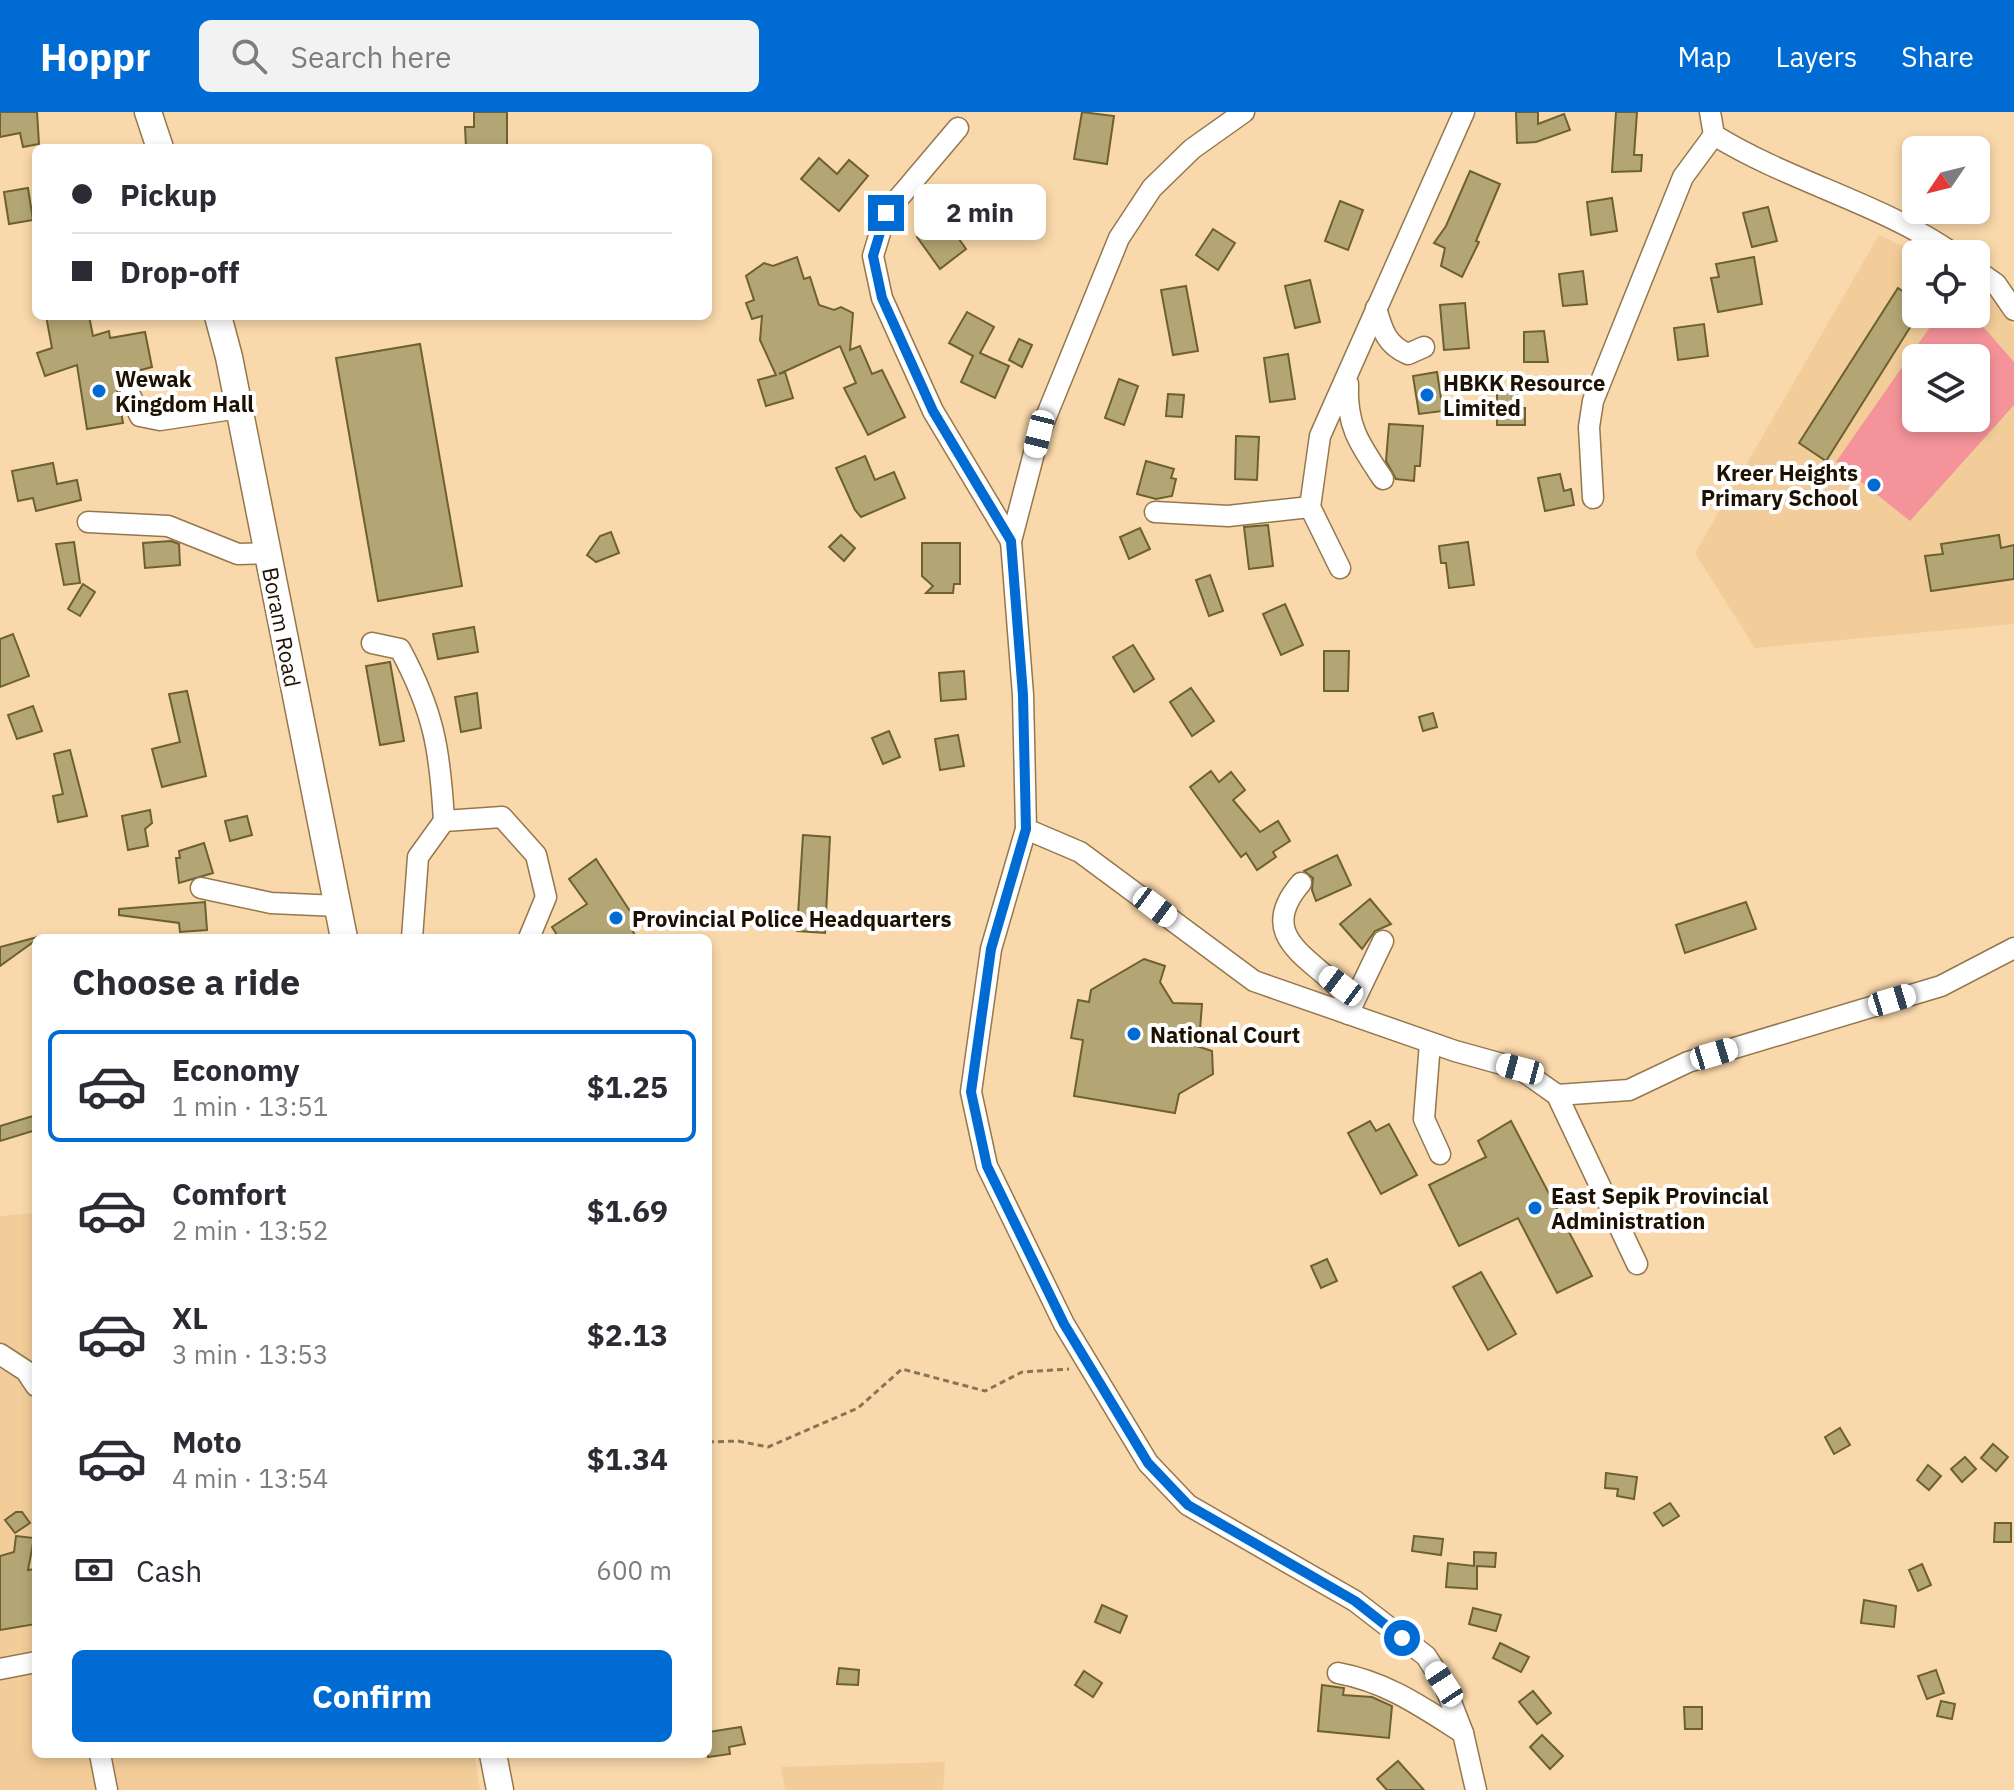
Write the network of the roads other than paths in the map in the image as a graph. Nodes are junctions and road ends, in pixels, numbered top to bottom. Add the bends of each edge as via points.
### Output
1 (148, 112) edge
2 (1244, 112) edge
3 (1464, 112) edge
4 (1710, 112) edge
5 (958, 128) dead end
6 (1714, 135) junction
7 (159, 144) edge
8 (1934, 240) edge
9 (1990, 280) edge
10 (1376, 308) junction
11 (2014, 310) edge
12 (219, 320) edge
13 (1424, 347) dead end
14 (1348, 373) junction
15 (130, 395) dead end
16 (239, 408) junction
17 (1383, 479) dead end
18 (1593, 498) dead end
19 (1310, 507) junction
20 (1155, 512) dead end
21 (88, 522) dead end
22 (1011, 541) junction
23 (268, 553) junction
24 (1340, 568) dead end
25 (372, 643) dead end
26 (444, 821) junction
27 (1026, 829) junction
28 (1301, 883) dead end
29 (201, 888) dead end
30 (338, 906) junction
31 (343, 934) edge
32 (412, 934) edge
33 (531, 934) edge
34 (1383, 941) dead end
35 (2014, 948) edge
36 (1350, 1009) junction
37 (1430, 1043) junction
38 (1557, 1095) junction
39 (1440, 1154) dead end
40 (1637, 1264) dead end
41 (0, 1354) edge
42 (32, 1380) edge
43 (32, 1663) edge
44 (0, 1669) edge
45 (1338, 1673) dead end
46 (1463, 1733) junction
47 (101, 1758) edge
48 (494, 1758) edge
49 (107, 1790) edge
50 (500, 1790) edge
51 (1476, 1790) edge

1 - 7 main road
2 - 22 street via 1192,149 1152,188 1119,238 1039,434
3 - 10 street
4 - 6 street
5 - 22 street via 886,213 873,256 882,298 933,411
6 - 8 street via 1758,162
6 - 18 street via 1683,177 1593,401
9 - 11 street
10 - 13 street via 1393,348 1408,354
10 - 14 street
12 - 16 main road, Boram Road
14 - 17 street via 1347,410 1357,440
14 - 19 street via 1320,436
15 - 16 street via 140,416 160,420
16 - 23 main road, Boram Road
19 - 20 street via 1228,516
19 - 24 street
21 - 23 street via 168,526 238,554
22 - 27 street
23 - 30 main road, Boram Road
25 - 26 street via 400,649 424,694 440,760
26 - 32 street via 418,857
26 - 33 street via 502,817 536,855 546,897
27 - 36 street via 1080,852 1254,981
27 - 46 street via 991,949 971,1092 987,1166 1064,1324 1148,1463 1188,1505 1355,1601 1426,1656 1444,1684
28 - 36 street via 1286,900 1282,925 1295,952 1341,986
29 - 30 street via 271,903
30 - 31 main road, Boram Road
34 - 36 street
35 - 38 street via 1941,986 1688,1062 1629,1090
36 - 37 street
37 - 38 street via 1520,1069
37 - 39 street via 1424,1119
38 - 40 street
41 - 42 street
43 - 44 street
45 - 46 street via 1371,1679 1403,1694
46 - 51 street
47 - 49 street
48 - 50 main road

